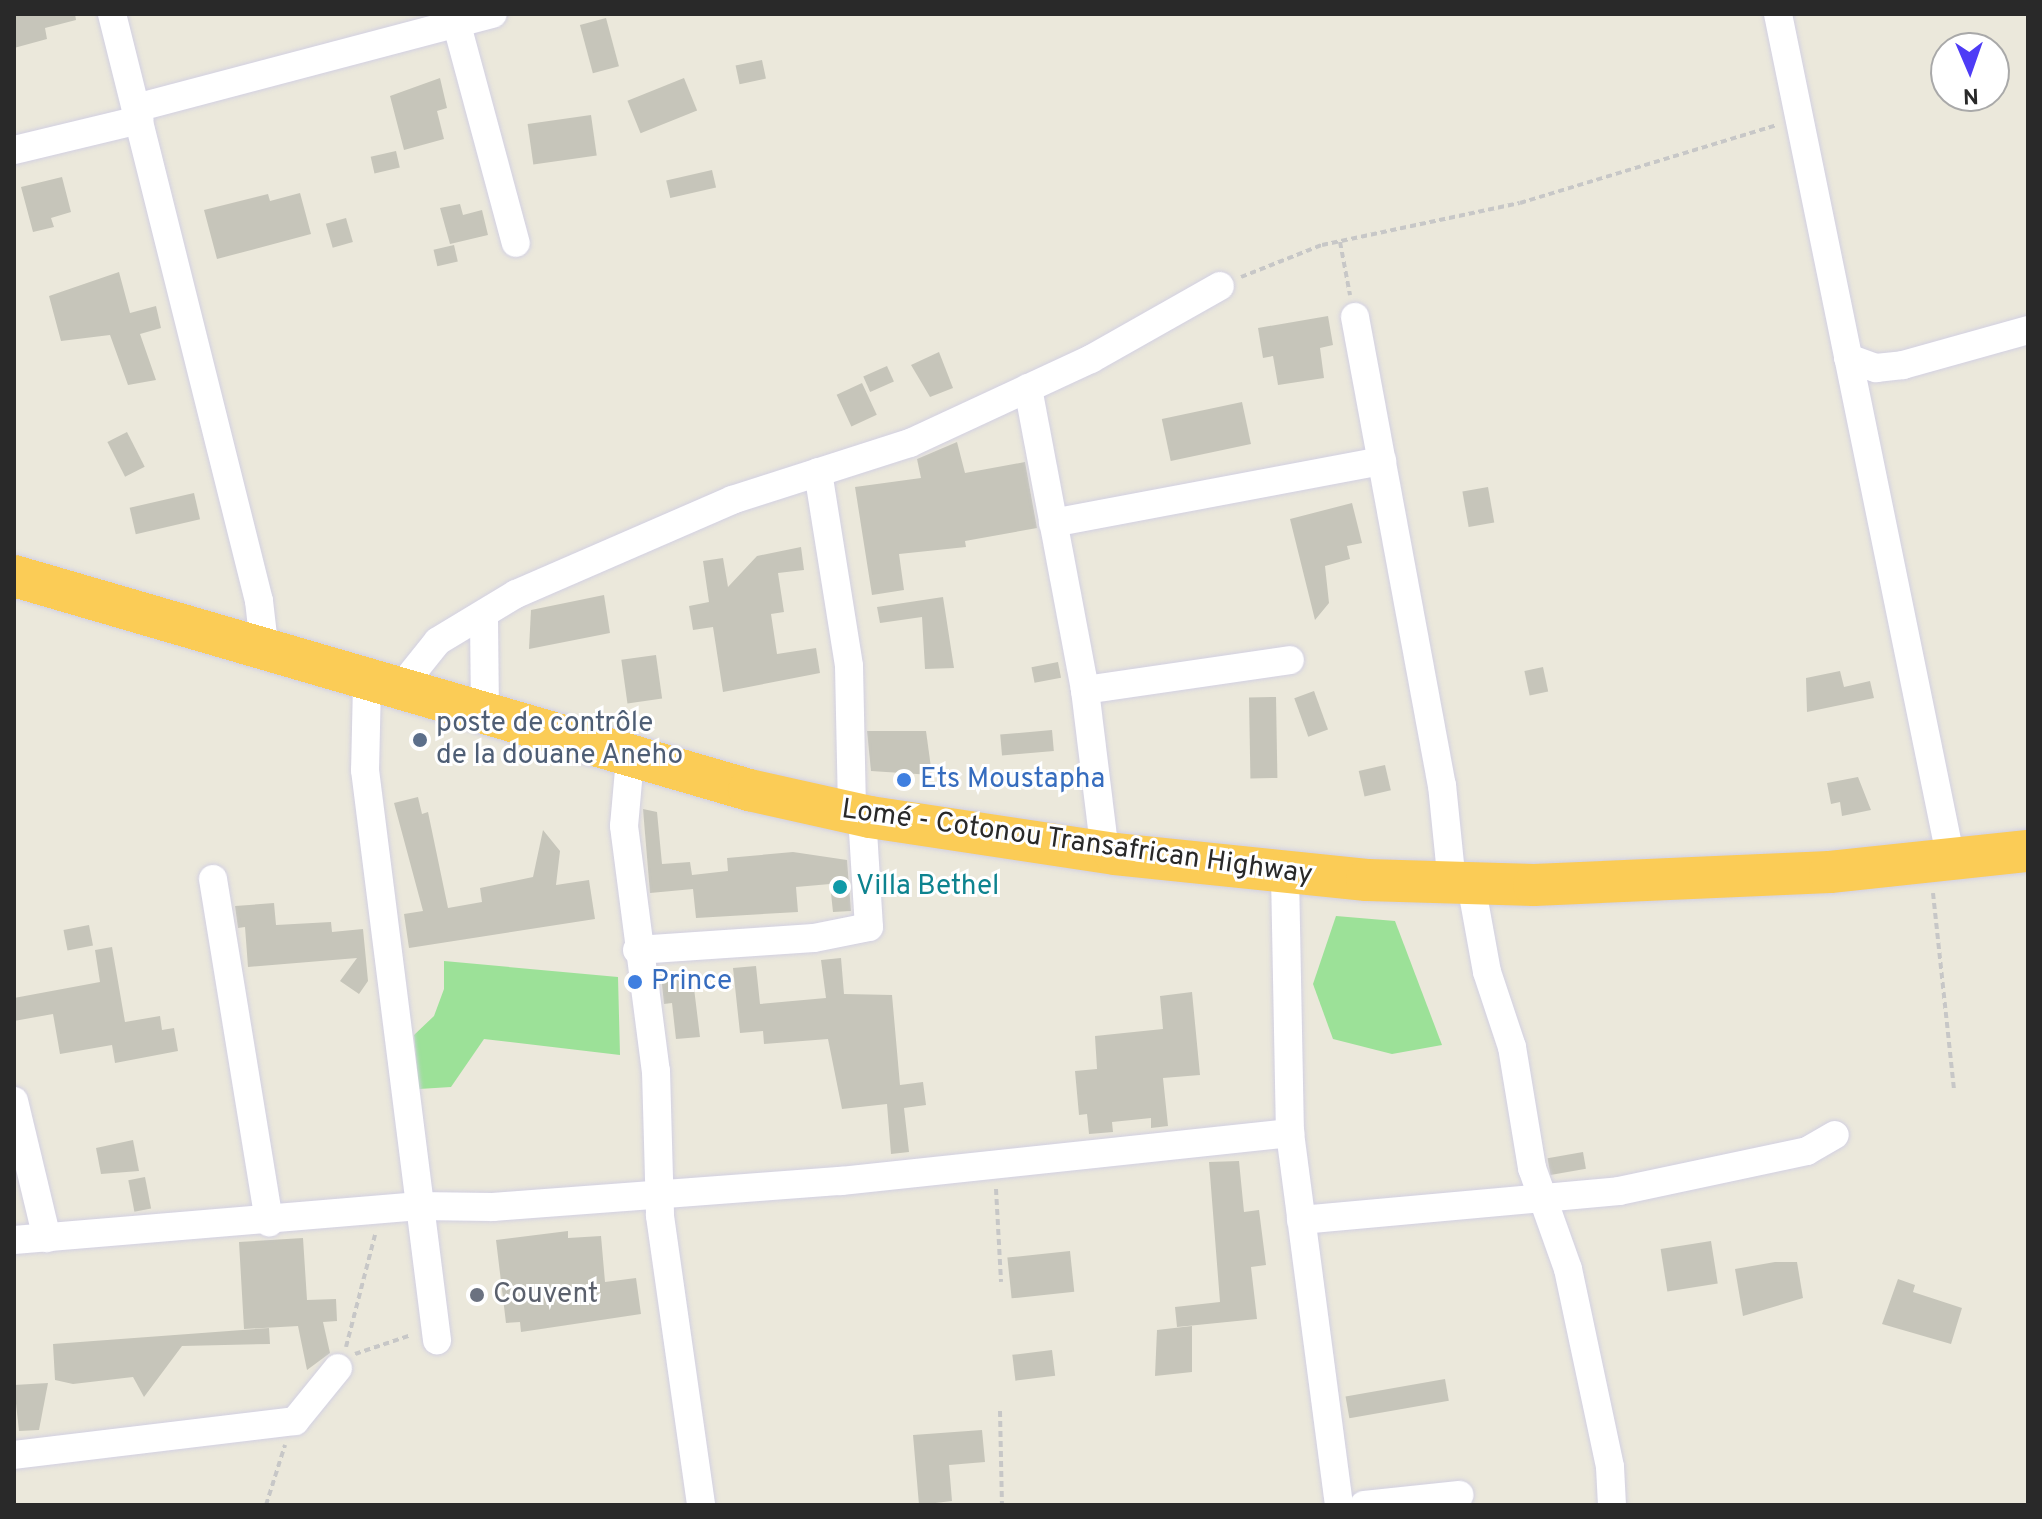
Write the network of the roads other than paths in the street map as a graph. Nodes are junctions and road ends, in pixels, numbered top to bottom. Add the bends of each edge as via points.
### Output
1 (112, 14) edge
2 (493, 14) edge
3 (1778, 14) edge
4 (457, 19) edge
5 (137, 114) junction
6 (14, 150) edge
7 (516, 243) dead end
8 (1220, 286) road end
9 (1355, 317) road end
10 (2028, 330) edge
11 (1848, 358) junction
12 (1028, 388) junction
13 (1382, 461) junction
14 (818, 472) junction
15 (1053, 523) junction
16 (14, 576) edge
17 (484, 618) junction
18 (265, 653) junction
19 (1290, 660) dead end
20 (382, 688) junction
21 (1085, 690) junction
22 (485, 716) junction
23 (630, 759) junction
24 (857, 815) junction
25 (2028, 851) edge
26 (1105, 853) junction
27 (1942, 861) junction
28 (1285, 874) junction
29 (213, 879) dead end
30 (1462, 884) junction
31 (637, 950) junction
32 (14, 1101) edge
33 (1290, 1133) junction
34 (1835, 1135) dead end
35 (658, 1194) junction
36 (1543, 1199) junction
37 (417, 1206) junction
38 (1301, 1220) junction
39 (269, 1222) junction
40 (47, 1238) junction
41 (14, 1240) edge
42 (436, 1332) road end
43 (338, 1368) road end
44 (14, 1455) edge
45 (1459, 1495) dead end
46 (701, 1505) edge
47 (1339, 1505) edge
48 (1364, 1505) edge
49 (1612, 1505) edge

1 - 5 street
2 - 4 street
3 - 11 street
4 - 5 street
4 - 7 street
5 - 6 street
5 - 18 street via 259,601
8 - 12 street
9 - 13 street
10 - 11 street via 1903,365 1876,368
11 - 27 street
12 - 14 street via 910,443
12 - 15 street
13 - 15 street
13 - 30 street
14 - 17 street via 627,545 516,594
14 - 24 street via 849,666
15 - 21 street
16 - 18 highway, Lomé - Cotonou Transafrican Highway
17 - 20 street via 438,641
17 - 22 street
18 - 20 highway, Lomé - Cotonou Transafrican Highway
19 - 21 street
20 - 22 highway, Lomé - Cotonou Transafrican Highway
20 - 37 street via 364,758
21 - 26 street
22 - 23 highway, Lomé - Cotonou Transafrican Highway
23 - 24 highway, Lomé - Cotonou Transafrican Highway
23 - 31 street via 623,807
24 - 26 highway, Lomé - Cotonou Transafrican Highway
24 - 31 street via 869,927 814,938
25 - 27 highway, Lomé - Cotonou Transafrican Highway
26 - 28 highway, Lomé - Cotonou Transafrican Highway
27 - 30 highway, Lomé - Cotonou Transafrican Highway via 1711,879
28 - 30 highway, Lomé - Cotonou Transafrican Highway
28 - 33 street via 1283,1012
29 - 39 street
30 - 36 street
31 - 35 street via 656,1071
32 - 40 street
33 - 35 street
33 - 38 street
34 - 36 street via 1807,1151 1726,1170
35 - 37 street via 493,1207
35 - 46 street
36 - 38 street
36 - 49 street via 1568,1269 1610,1467
37 - 39 street
37 - 42 street
38 - 47 street
39 - 40 street
40 - 41 street
43 - 44 street via 295,1421
45 - 48 street

